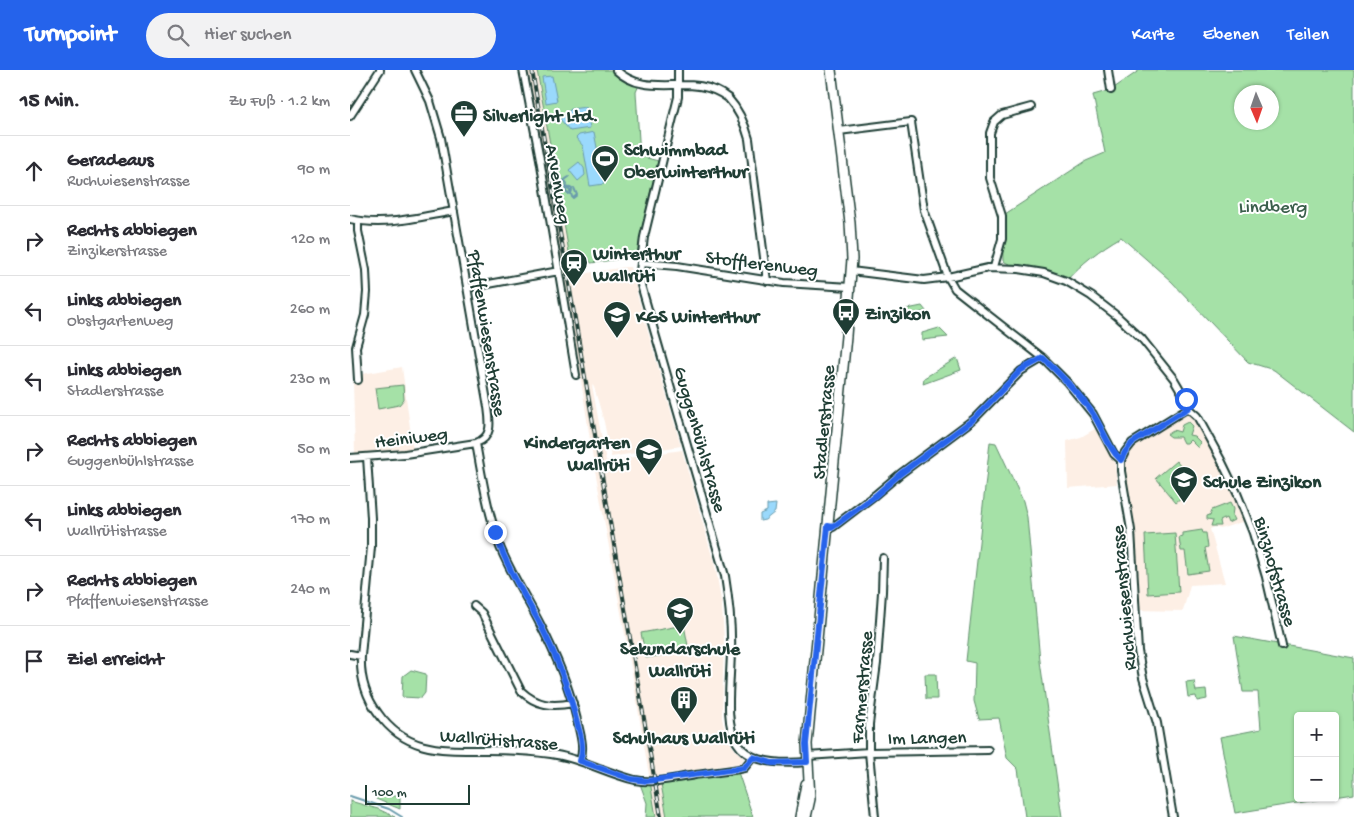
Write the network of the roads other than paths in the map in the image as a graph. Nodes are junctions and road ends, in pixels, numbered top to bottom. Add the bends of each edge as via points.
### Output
1 (380, 70) edge
2 (415, 70) edge
3 (523, 70) edge
4 (616, 70) edge
5 (678, 70) edge
6 (832, 70) edge
7 (1108, 70) edge
8 (679, 81) junction
9 (1111, 90) dead end
10 (1031, 107) dead end
11 (350, 116) edge
12 (839, 131) junction
13 (454, 211) junction
14 (350, 219) edge
15 (358, 221) junction
16 (641, 263) junction
17 (994, 268) junction
18 (559, 271) junction
19 (851, 271) junction
20 (948, 277) junction
21 (767, 280) junction
22 (850, 287) junction
23 (467, 288) junction
24 (1043, 358) junction
25 (576, 375) dead end
26 (358, 380) dead end
27 (1188, 408) junction
28 (476, 443) junction
29 (367, 457) junction
30 (350, 458) edge
31 (1121, 460) junction
32 (828, 526) junction
33 (883, 558) dead end
34 (474, 606) dead end
35 (1282, 646) dead end
36 (350, 654) edge
37 (361, 656) junction
38 (573, 703) junction
39 (988, 750) dead end
40 (869, 752) junction
41 (753, 757) junction
42 (807, 759) junction
43 (580, 761) junction
44 (808, 777) junction
45 (800, 817) edge
46 (806, 817) edge
47 (875, 817) edge
48 (1173, 817) edge

1 - 11 street
2 - 13 street, Pfaffenwiesenstrasse via 438,123
3 - 18 street, Arvenweg
4 - 8 street via 642,83
5 - 8 street, Guggenbühlstrasse
6 - 12 main road, Stadlerstrasse
7 - 9 street
8 - 16 street, Guggenbühlstrasse
8 - 21 street via 700,82 715,88 734,106 744,123 749,139
10 - 17 street via 1002,115 994,122 990,133 990,178 1002,216 1002,239
12 - 19 main road, Stadlerstrasse via 851,230
12 - 20 street via 912,122 924,210
13 - 15 street via 391,222
13 - 23 street, Pfaffenwiesenstrasse
14 - 15 street
15 - 26 street via 367,292 366,315 356,347
16 - 21 street, Stofflerenweg
16 - 41 street, Guggenbühlstrasse via 643,295 725,576 730,607 729,726 736,742
17 - 20 street, Binzhofstrasse
17 - 27 street, Binzhofstrasse via 1044,273 1092,296 1142,339 1174,379
18 - 23 street
18 - 25 street, Arvenweg
19 - 20 street, Binzhofstrasse via 924,280
19 - 22 main road, Stadlerstrasse
20 - 24 street via 955,290
21 - 22 street, Stofflerenweg
22 - 32 main road, Stadlerstrasse
23 - 28 street, Pfaffenwiesenstrasse via 489,418 488,436
24 - 31 street via 1093,414 1114,454
24 - 32 street via 1021,370 974,419 853,513 833,527
27 - 31 street via 1132,443
27 - 35 street, Binzhofstrasse via 1197,416 1210,438 1248,520 1264,569
28 - 29 street, Heiniweg
28 - 38 street via 487,504 498,541 554,652
29 - 30 street, Heiniweg
29 - 37 street, Wallrütistrasse via 371,547
31 - 48 street, Ruchwiesenstrasse via 1131,530 1138,650 1157,723
32 - 42 main road, Stadlerstrasse
33 - 40 street, Farmerstrasse
34 - 38 street via 482,613 528,697 544,705
36 - 37 street
37 - 43 street, Wallrütistrasse via 363,681 372,705 390,727 412,742 440,750 528,751
38 - 43 street via 583,750
39 - 40 street, Im Langen
40 - 42 street, Im Langen
40 - 47 street, Farmerstrasse
41 - 42 street, Guggenbühlstrasse via 772,763
41 - 43 street, Wallrütistrasse via 744,768 651,781 631,779
42 - 44 main road, Stadlerstrasse
44 - 45 main road, Stadlerstrasse
44 - 46 main road, Stadlerstrasse via 810,799

